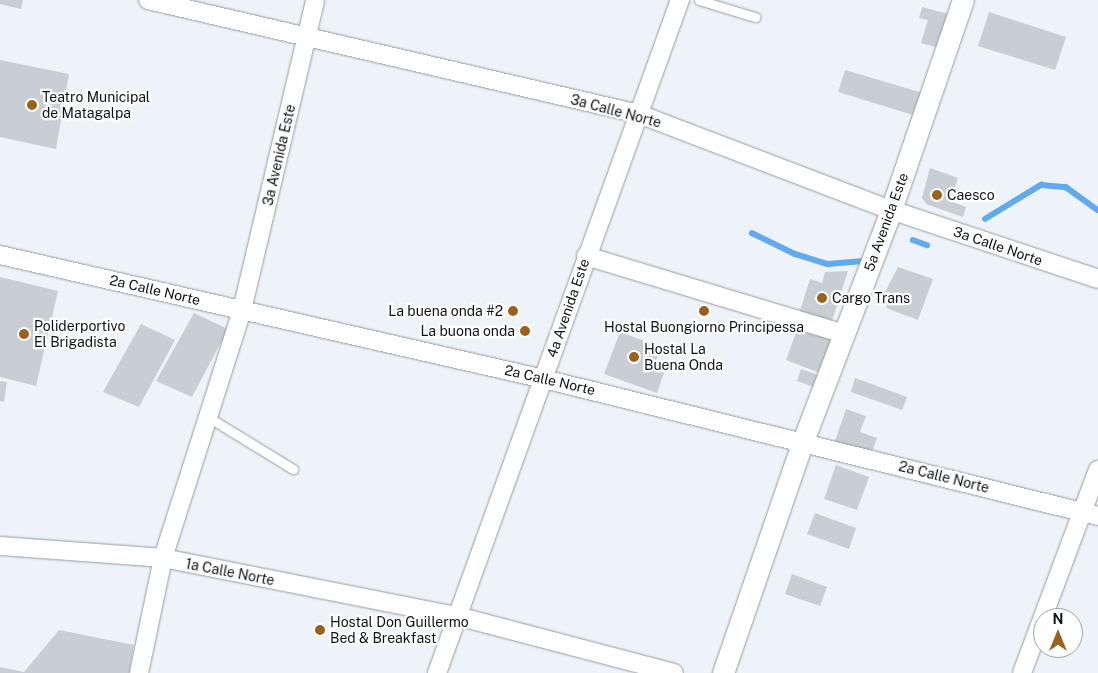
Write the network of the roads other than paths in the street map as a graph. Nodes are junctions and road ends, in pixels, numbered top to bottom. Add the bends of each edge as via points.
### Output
1 (148, 0) edge
2 (315, 0) edge
3 (680, 0) edge
4 (699, 0) edge
5 (963, 0) edge
6 (755, 17) dead end
7 (307, 35) junction
8 (639, 114) junction
9 (891, 210) junction
10 (0, 255) edge
11 (586, 256) junction
12 (1098, 279) edge
13 (242, 310) junction
14 (844, 334) junction
15 (544, 379) junction
16 (208, 417) junction
17 (803, 442) junction
18 (293, 469) dead end
19 (1098, 470) edge
20 (1091, 514) edge
21 (0, 546) edge
22 (163, 558) junction
23 (457, 616) junction
24 (140, 673) edge
25 (437, 673) edge
26 (674, 673) edge
27 (723, 673) edge
28 (1022, 673) edge

1 - 7 street, 3a Calle Norte
2 - 7 street, 3a Avenida Este
3 - 8 street, 4a Avenida Este
4 - 6 lane
5 - 9 street, 5a Avenida Este
7 - 8 street, 3a Calle Norte
7 - 13 street, 3a Avenida Este
8 - 9 street, 3a Calle Norte
8 - 11 street, 4a Avenida Este
9 - 12 street, 3a Calle Norte
9 - 14 street, 5a Avenida Este
10 - 13 street, 2a Calle Norte
11 - 14 street
11 - 15 street, 4a Avenida Este
13 - 15 street, 2a Calle Norte
13 - 16 street, 3a Avenida Este
14 - 17 street, 5a Avenida Este
15 - 17 street, 2a Calle Norte
15 - 23 street, 4a Avenida Este
16 - 18 lane
16 - 22 street, 3a Avenida Este
17 - 20 street, 2a Calle Norte
17 - 27 street, 5a Avenida Este
19 - 20 street
20 - 28 street
21 - 22 street, 1a Calle Norte
22 - 23 street, 1a Calle Norte
22 - 24 street, 3a Avenida Este
23 - 25 street, 4a Avenida Este
23 - 26 street, 1a Calle Norte

